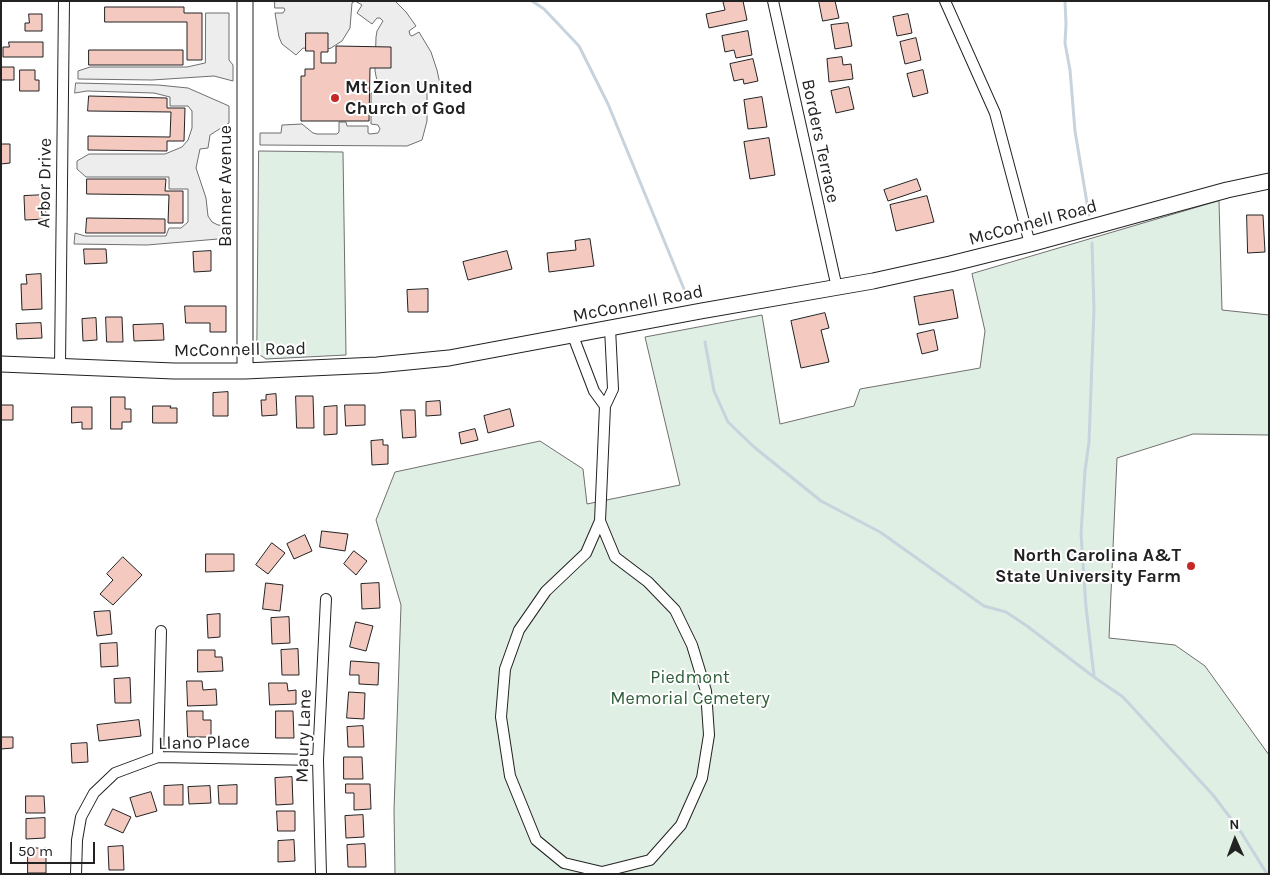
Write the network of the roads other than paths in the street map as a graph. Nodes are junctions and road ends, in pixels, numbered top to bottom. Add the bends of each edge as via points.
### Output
1 (64, 1) edge
2 (245, 1) edge
3 (773, 1) edge
4 (945, 1) edge
5 (1269, 181) edge
6 (1030, 244) junction
7 (837, 288) junction
8 (610, 328) junction
9 (573, 336) junction
10 (1, 364) edge
11 (60, 366) junction
12 (245, 370) junction
13 (605, 406) junction
14 (600, 521) junction
15 (326, 599) dead end
16 (161, 631) dead end
17 (158, 757) junction
18 (318, 760) junction
19 (76, 874) edge
20 (321, 874) edge

1 - 11 street, Arbor Drive
2 - 12 street, Banner Avenue
3 - 7 street, Borders Terrace
4 - 6 street via 995,113
5 - 6 street, McConnell Road
6 - 7 street, McConnell Road
7 - 8 street, McConnell Road
8 - 9 street, McConnell Road
8 - 13 street via 612,389
9 - 12 street, McConnell Road via 402,364
9 - 13 street via 594,391
10 - 11 street, McConnell Road
11 - 12 street, McConnell Road via 174,371
13 - 14 street
14 - 14 street via 586,553 546,590 519,630 505,669 501,717 510,776 536,840 564,863 602,872 650,860 681,825 702,778 709,735 706,691 692,645 675,610 648,582 615,557
15 - 18 street, Maury Lane
16 - 17 street
17 - 18 street, Llano Place
17 - 19 street, Llano Place via 115,773 94,793 81,817
18 - 20 street, Maury Lane

